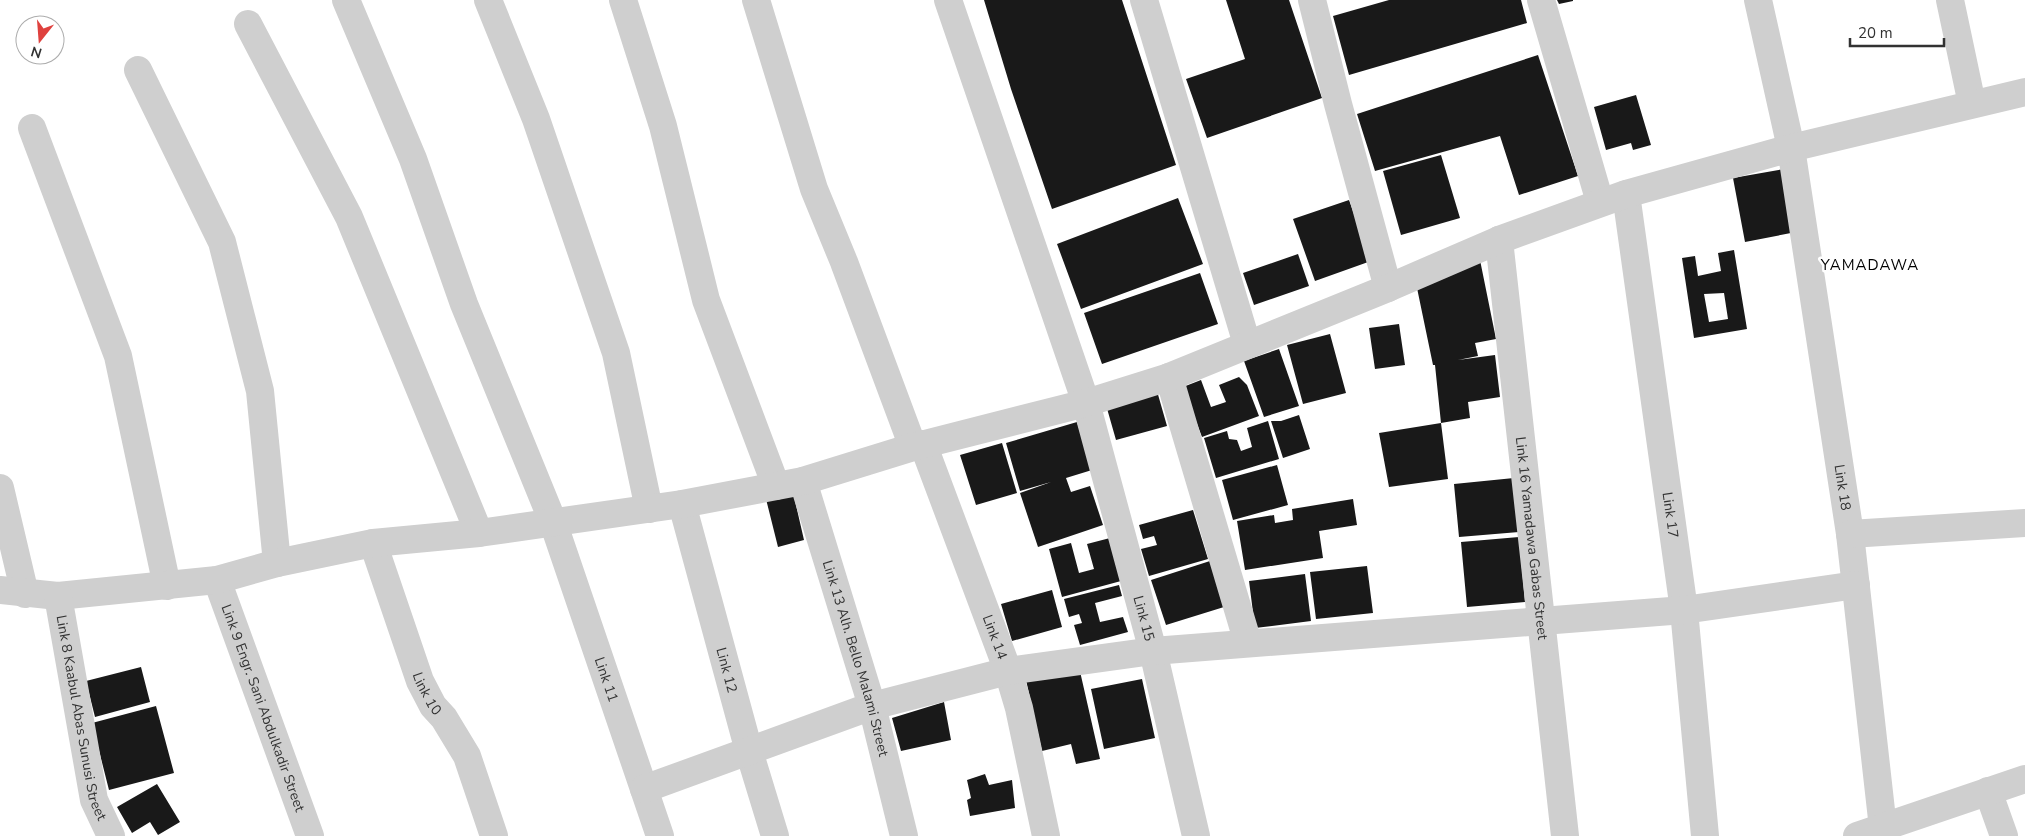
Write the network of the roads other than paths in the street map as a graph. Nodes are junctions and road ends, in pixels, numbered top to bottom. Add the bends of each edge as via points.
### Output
1 (346, 0) edge
2 (488, 0) edge
3 (623, 0) edge
4 (756, 0) edge
5 (948, 0) edge
6 (1144, 0) edge
7 (1312, 0) edge
8 (1541, 0) edge
9 (1758, 0) edge
10 (1950, 0) edge
11 (248, 24) dead end
12 (138, 70) dead end
13 (2025, 92) edge
14 (1972, 104) junction
15 (32, 128) dead end
16 (1791, 148) junction
17 (1626, 194) junction
18 (1600, 202) junction
19 (1499, 240) junction
20 (1388, 288) junction
21 (1247, 344) junction
22 (1169, 377) junction
23 (1086, 403) junction
24 (918, 446) junction
25 (803, 481) junction
26 (776, 486) junction
27 (0, 488) edge
28 (682, 504) junction
29 (649, 509) junction
30 (553, 522) junction
31 (2025, 523) edge
32 (479, 533) junction
33 (1850, 534) junction
34 (374, 543) junction
35 (278, 563) junction
36 (217, 580) junction
37 (1856, 585) junction
38 (167, 586) junction
39 (13, 592) edge
40 (58, 596) junction
41 (1684, 610) junction
42 (1539, 620) junction
43 (1248, 643) junction
44 (1153, 652) junction
45 (1008, 671) junction
46 (872, 706) junction
47 (749, 751) junction
48 (2025, 779) edge
49 (644, 789) junction
50 (1988, 791) junction
51 (1883, 828) junction
52 (110, 836) edge
53 (310, 836) edge
54 (494, 836) edge
55 (660, 836) edge
56 (775, 836) edge
57 (904, 836) edge
58 (1046, 836) edge
59 (1196, 836) edge
60 (1564, 836) edge
61 (1705, 836) edge
62 (1857, 836) edge
63 (2004, 836) edge

1 - 30 street, Link 11 via 413,159 464,304
2 - 29 street via 536,119 616,353
3 - 26 street via 663,126 706,300
4 - 24 street, Link 14 via 814,189
5 - 23 street, Link 15
6 - 21 street
7 - 20 street
8 - 18 street
9 - 16 street, Link 18
10 - 14 street
11 - 32 street via 349,217
12 - 35 street via 222,242 260,391
13 - 14 street
14 - 16 street
15 - 38 street via 118,356
16 - 17 street
16 - 33 street, Link 18
17 - 18 street
17 - 41 street, Link 17
18 - 19 street
19 - 20 street
19 - 42 street, Link 16 Yamadawa Gabas Street
20 - 21 street
21 - 22 street
22 - 23 street
22 - 43 street
23 - 24 street
23 - 44 street, Link 15
24 - 25 street
24 - 45 street, Link 14
25 - 26 street
25 - 46 street, Link 13 Alh. Bello Malami Street
26 - 28 street
27 - 39 street
28 - 29 street
28 - 47 street, Link 12
29 - 30 street
30 - 32 street
30 - 49 street, Link 11
31 - 33 street
32 - 34 street
33 - 37 street, Link 18
34 - 35 street
34 - 54 street, Link 10 via 420,681 467,756
35 - 36 street
36 - 38 street
36 - 53 street, Link 9 Engr. Sani Abdulkadir Street
37 - 41 street
37 - 51 street, Link 18
38 - 40 street
39 - 40 street
40 - 52 street, Link 8 Kaabul Abas Sunusi Street via 94,800
41 - 42 street
41 - 61 street, Link 17
42 - 43 street
42 - 60 street, Link 16 Yamadawa Gabas Street
43 - 44 street
44 - 45 street
44 - 59 street, Link 15
45 - 46 street
45 - 58 street, Link 14
46 - 47 street
46 - 57 street, Link 13 Alh. Bello Malami Street
47 - 49 street
47 - 56 street, Link 12
48 - 50 street
49 - 55 street, Link 11
50 - 51 street
50 - 63 street
51 - 62 street

